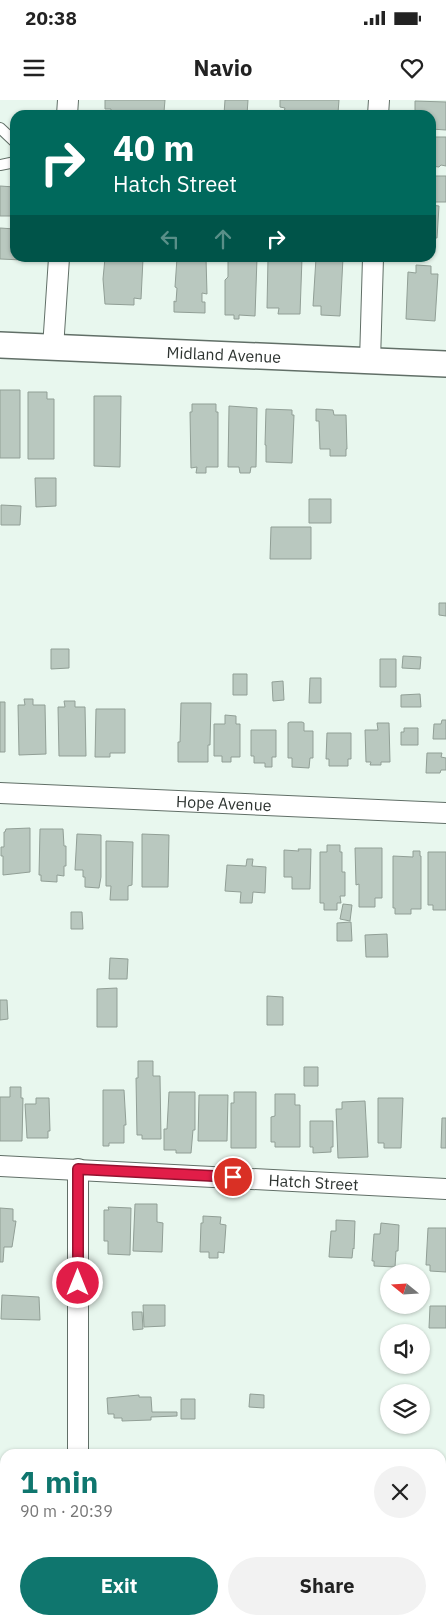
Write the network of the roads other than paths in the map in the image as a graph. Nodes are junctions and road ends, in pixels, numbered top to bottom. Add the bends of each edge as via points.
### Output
1 (0, 128) edge
2 (10, 137) edge
3 (59, 262) edge
4 (373, 262) edge
5 (0, 345) edge
6 (53, 348) junction
7 (370, 361) junction
8 (446, 364) edge
9 (0, 793) edge
10 (446, 813) edge
11 (0, 1166) edge
12 (78, 1169) junction
13 (446, 1188) edge
14 (78, 1449) edge

1 - 2 lane
3 - 6 street
4 - 7 street
5 - 6 street, Midland Avenue
6 - 7 street, Midland Avenue
7 - 8 street, Midland Avenue
9 - 10 street, Hope Avenue
11 - 12 street, Hatch Street
12 - 13 street, Hatch Street
12 - 14 street

